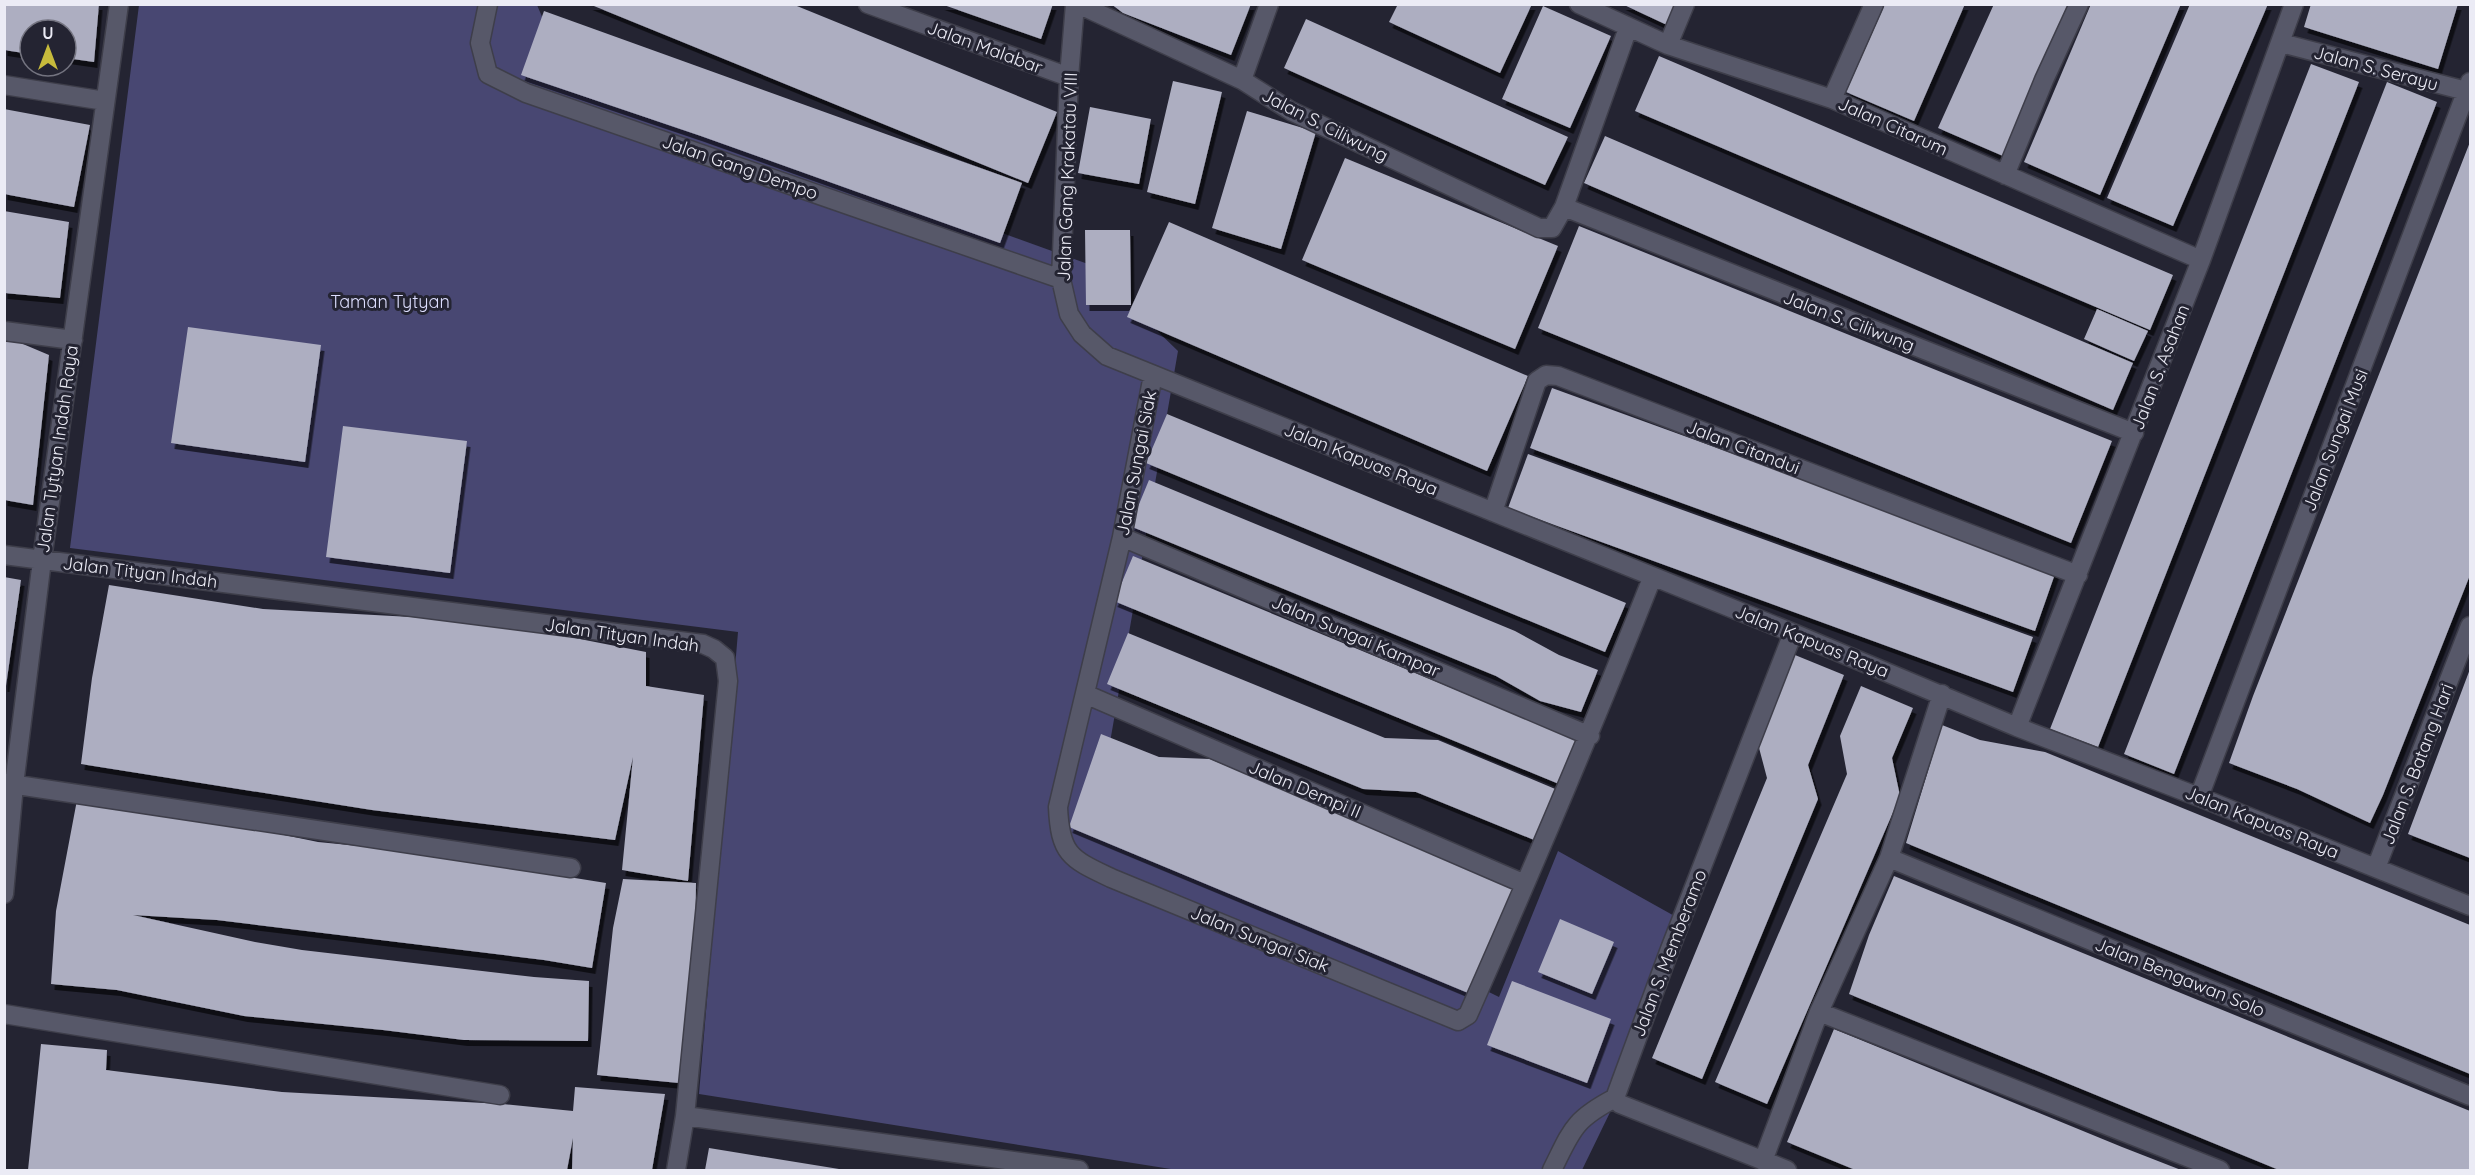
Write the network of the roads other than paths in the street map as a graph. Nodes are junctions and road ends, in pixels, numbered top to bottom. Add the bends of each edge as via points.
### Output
1 (119, 4) edge
2 (488, 4) edge
3 (868, 4) edge
4 (1077, 4) edge
5 (1269, 4) edge
6 (1579, 4) edge
7 (1685, 4) edge
8 (1874, 4) edge
9 (2079, 4) edge
10 (2294, 4) edge
11 (1628, 28) junction
12 (2281, 43) junction
13 (1668, 45) junction
14 (1069, 77) junction
15 (1242, 80) junction
16 (4, 85) edge
17 (2470, 89) edge
18 (1832, 99) junction
19 (105, 101) junction
20 (2005, 175) junction
21 (1564, 207) junction
22 (2201, 260) junction
23 (1061, 279) junction
24 (4, 331) edge
25 (73, 340) junction
26 (1153, 375) junction
27 (2134, 433) junction
28 (1493, 512) junction
29 (1122, 537) junction
30 (4, 555) edge
31 (42, 560) junction
32 (2078, 575) junction
33 (1652, 578) junction
34 (2470, 626) edge
35 (1793, 633) junction
36 (1085, 694) junction
37 (1942, 694) junction
38 (2018, 727) junction
39 (1590, 735) junction
40 (9, 784) edge
41 (2199, 797) junction
42 (1889, 858) junction
43 (571, 868) dead end
44 (2376, 868) junction
45 (1525, 884) junction
46 (4, 894) edge
47 (2470, 906) edge
48 (1819, 1012) junction
49 (4, 1014) edge
50 (500, 1095) dead end
51 (2470, 1096) edge
52 (1615, 1098) junction
53 (685, 1116) junction
54 (1763, 1161) junction
55 (676, 1170) edge
56 (1079, 1170) edge
57 (1552, 1170) edge
58 (1787, 1170) edge
59 (2220, 1170) edge

1 - 19 street, Jalan Tytyan Indah Raya
2 - 23 street, Jalan Gang Dempo via 480,42 488,74 526,93
3 - 14 street, Jalan Malabar
4 - 14 street, Jalan Gang Krakatau VIII
4 - 15 street, Jalan S. Ciliwung
5 - 15 street
6 - 11 street, Jalan Citarum
7 - 13 street
8 - 18 street
9 - 20 street
10 - 12 street, Jalan S. Asahan
11 - 13 street, Jalan Citarum
11 - 21 street, Jalan S. Ciliwung
12 - 17 street, Jalan S. Serayu
12 - 22 street, Jalan S. Asahan
13 - 18 street, Jalan Citarum
14 - 23 street, Jalan Gang Krakatau VIII
15 - 21 street, Jalan S. Ciliwung via 1291,111 1539,228 1552,228
16 - 19 street
17 - 41 street, Jalan Sungai Musi
18 - 20 street, Jalan Citarum
19 - 25 street, Jalan Tytyan Indah Raya
20 - 22 street, Jalan Citarum
21 - 27 street, Jalan S. Ciliwung
22 - 27 street, Jalan S. Asahan
23 - 26 street, Jalan Gang Krakatau VIII via 1069,314 1082,334 1107,356
24 - 25 street
25 - 31 street, Jalan Tytyan Indah Raya
26 - 28 street, Jalan Kapuas Raya
26 - 29 street, Jalan Sungai Siak
27 - 32 street, Jalan S. Asahan
28 - 32 street, Jalan Citandui via 1537,381 1546,375 1558,376
28 - 33 street, Jalan Kapuas Raya
29 - 36 street, Jalan Sungai Siak
29 - 39 street, Jalan Sungai Kampar
30 - 31 street, Jalan Tityan Indah
31 - 40 street, Jalan Tytyan Indah Raya
31 - 53 street, Jalan Tityan Indah via 703,644 714,649 724,658 728,681
32 - 38 street, Jalan S. Asahan
33 - 35 street, Jalan Kapuas Raya
33 - 39 street, Jalan Sungai Siak
34 - 44 street, Jalan S. Batang Hari
35 - 37 street, Jalan Kapuas Raya
35 - 52 street, Jalan S. Memberamo
36 - 45 street, Jalan Dempi II
36 - 45 street, Jalan Sungai Siak via 1058,807 1059,827 1062,843 1077,862 1112,878 1458,1021 1468,1015
37 - 38 street, Jalan Kapuas Raya
37 - 42 street
38 - 41 street, Jalan Kapuas Raya
39 - 45 street, Jalan Sungai Siak
40 - 43 street
40 - 46 street, Jalan Tytyan Indah Raya
41 - 44 street, Jalan Kapuas Raya
42 - 48 street
42 - 51 street, Jalan Bengawan Solo
44 - 47 street, Jalan Kapuas Raya
48 - 54 street
48 - 59 street
49 - 50 street
52 - 54 street via 1620,1104
52 - 57 street via 1575,1125
53 - 55 street, Jalan Tityan Indah
53 - 56 street
54 - 58 street

